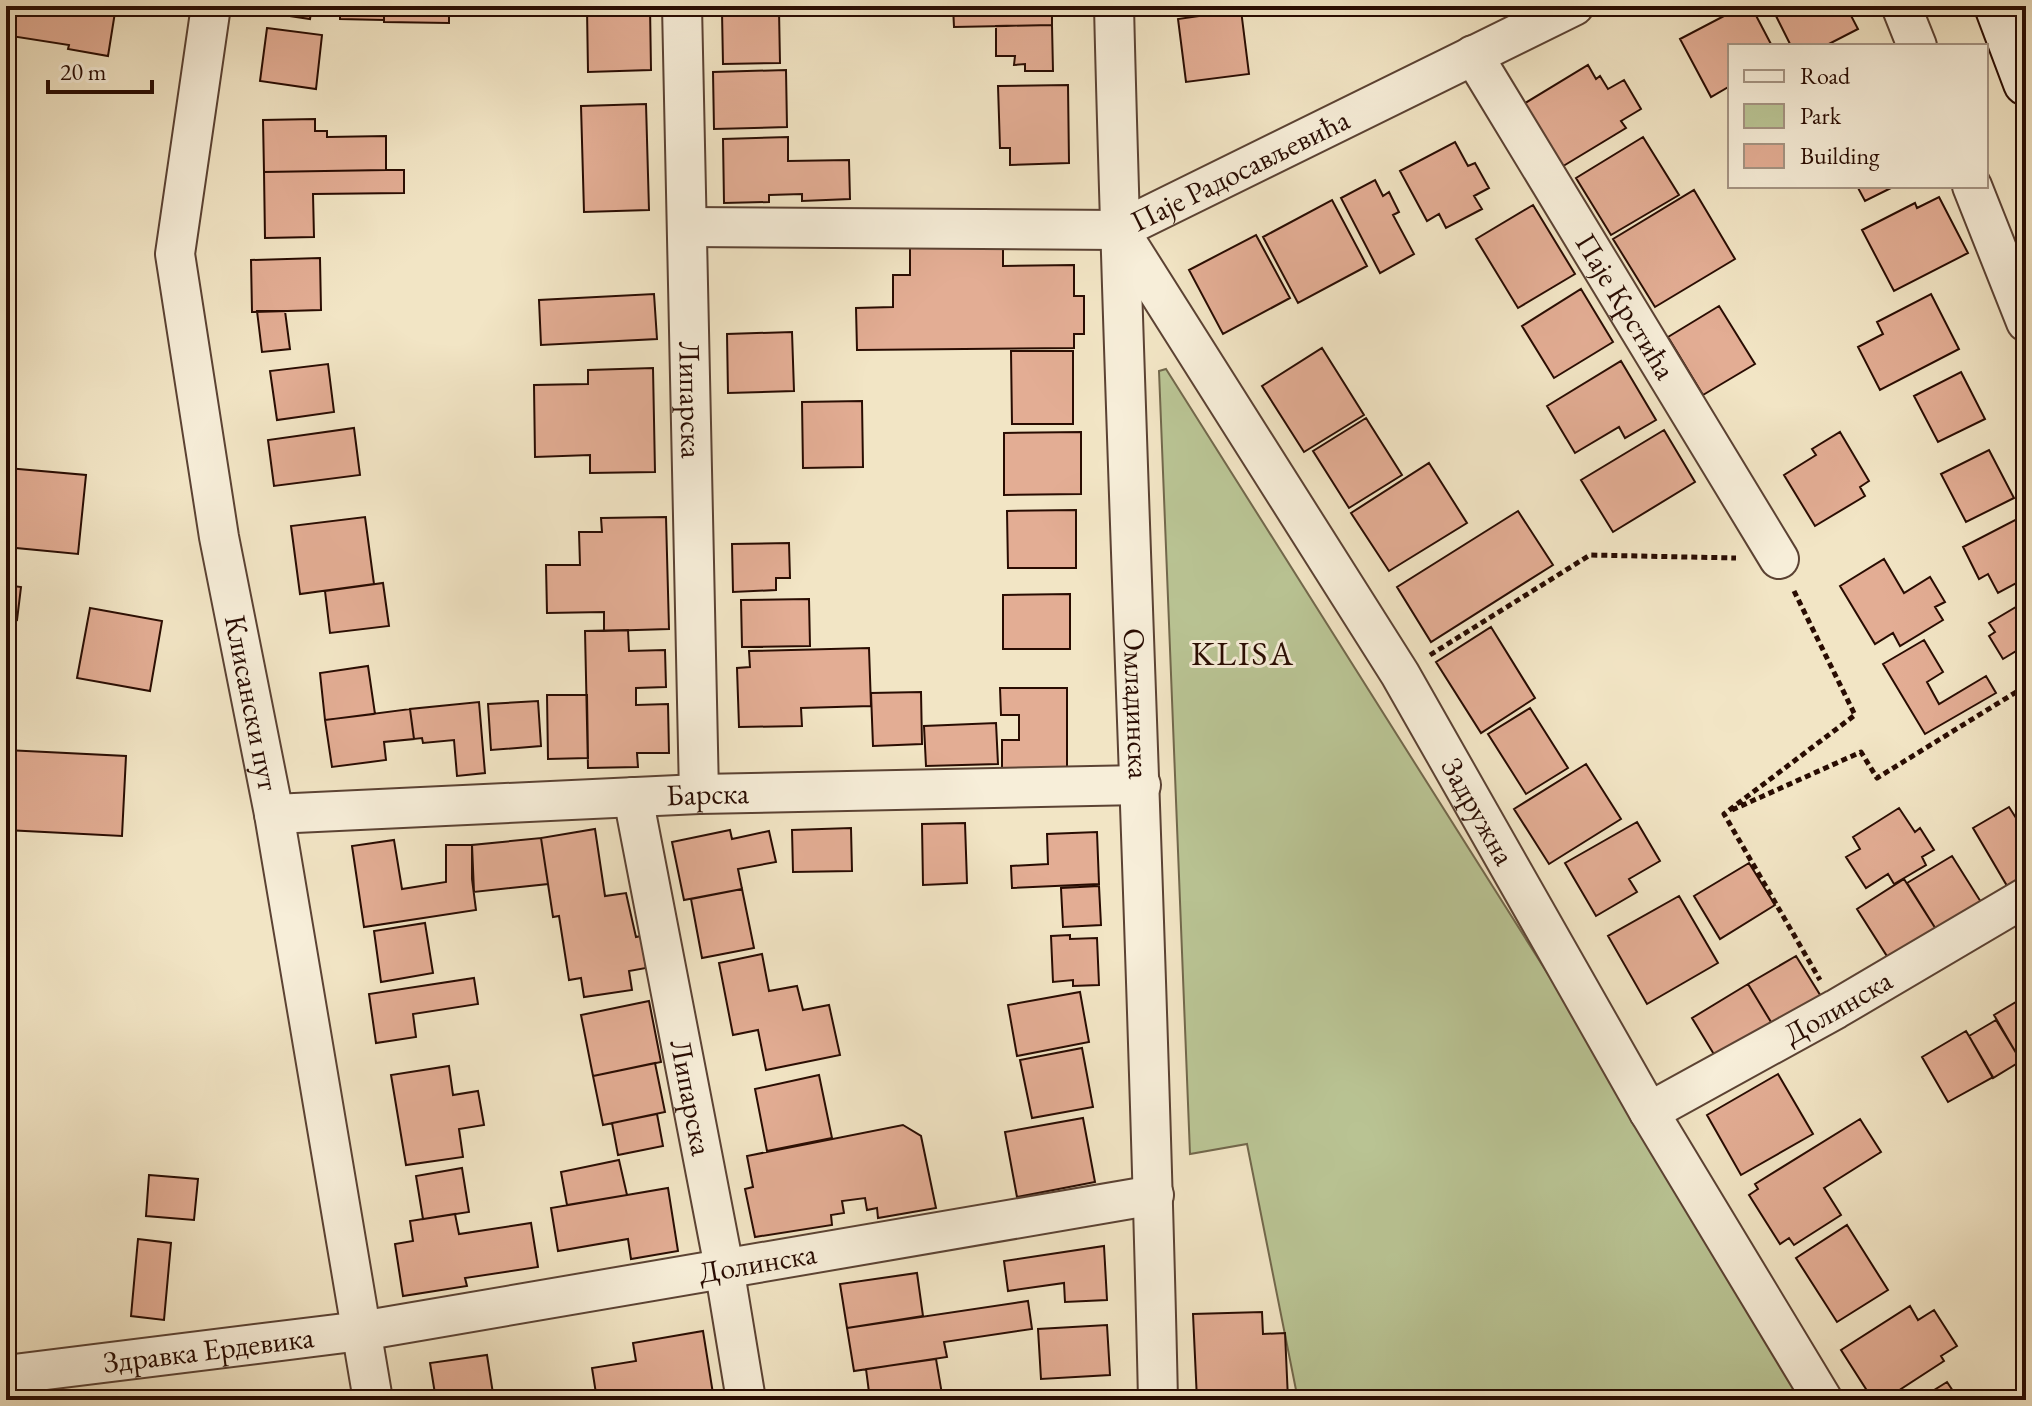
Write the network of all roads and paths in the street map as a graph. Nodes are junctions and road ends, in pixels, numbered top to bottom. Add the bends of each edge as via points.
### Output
1 (211, 6) edge
2 (682, 6) edge
3 (1114, 6) edge
4 (1574, 6) edge
5 (1901, 6) edge
6 (1997, 6) edge
7 (1916, 44) edge
8 (1473, 55) junction
9 (2026, 83) edge
10 (1973, 188) edge
11 (688, 227) junction
12 (1119, 230) junction
13 (2026, 322) edge
14 (1779, 559) junction
15 (1400, 674) junction
16 (2026, 686) edge
17 (1141, 785) junction
18 (699, 794) junction
19 (633, 797) junction
20 (274, 814) junction
21 (1724, 814) junction
22 (2026, 897) edge
23 (1836, 1009) junction
24 (1649, 1112) junction
25 (1154, 1195) junction
26 (724, 1267) junction
27 (361, 1331) junction
28 (6, 1375) edge
29 (373, 1400) edge
30 (746, 1400) edge
31 (1158, 1400) edge
32 (1823, 1400) edge

1 - 20 street, Клисански пут via 175,254 219,537
2 - 11 street, Липарска
3 - 12 street, Омладинска
4 - 8 street, Паје Радосављевића
5 - 7 street
6 - 9 main road
8 - 12 street, Паје Радосављевића
8 - 14 street, Паје Крстића
10 - 13 street
11 - 12 street, Паје Радосављевића
11 - 18 street, Липарска
12 - 15 street, Задружна
12 - 17 street, Омладинска
14 - 15 path via 1590,555
14 - 21 path via 1855,715
15 - 24 street, Задружна
16 - 21 path via 1877,778 1861,752
17 - 18 street, Барска
17 - 25 street, Омладинска
18 - 19 street, Барска
19 - 20 street, Барска
19 - 26 street, Липарска
20 - 27 street, Клисански пут
21 - 23 path
22 - 23 street, Долинска
23 - 24 street, Долинска
24 - 32 street, Задружна
25 - 26 street, Долинска
25 - 31 street, Омладинска
26 - 27 street, Долинска
26 - 30 street, Липарска
27 - 28 street, Здравка Ердевика
27 - 29 street, Клисански пут

